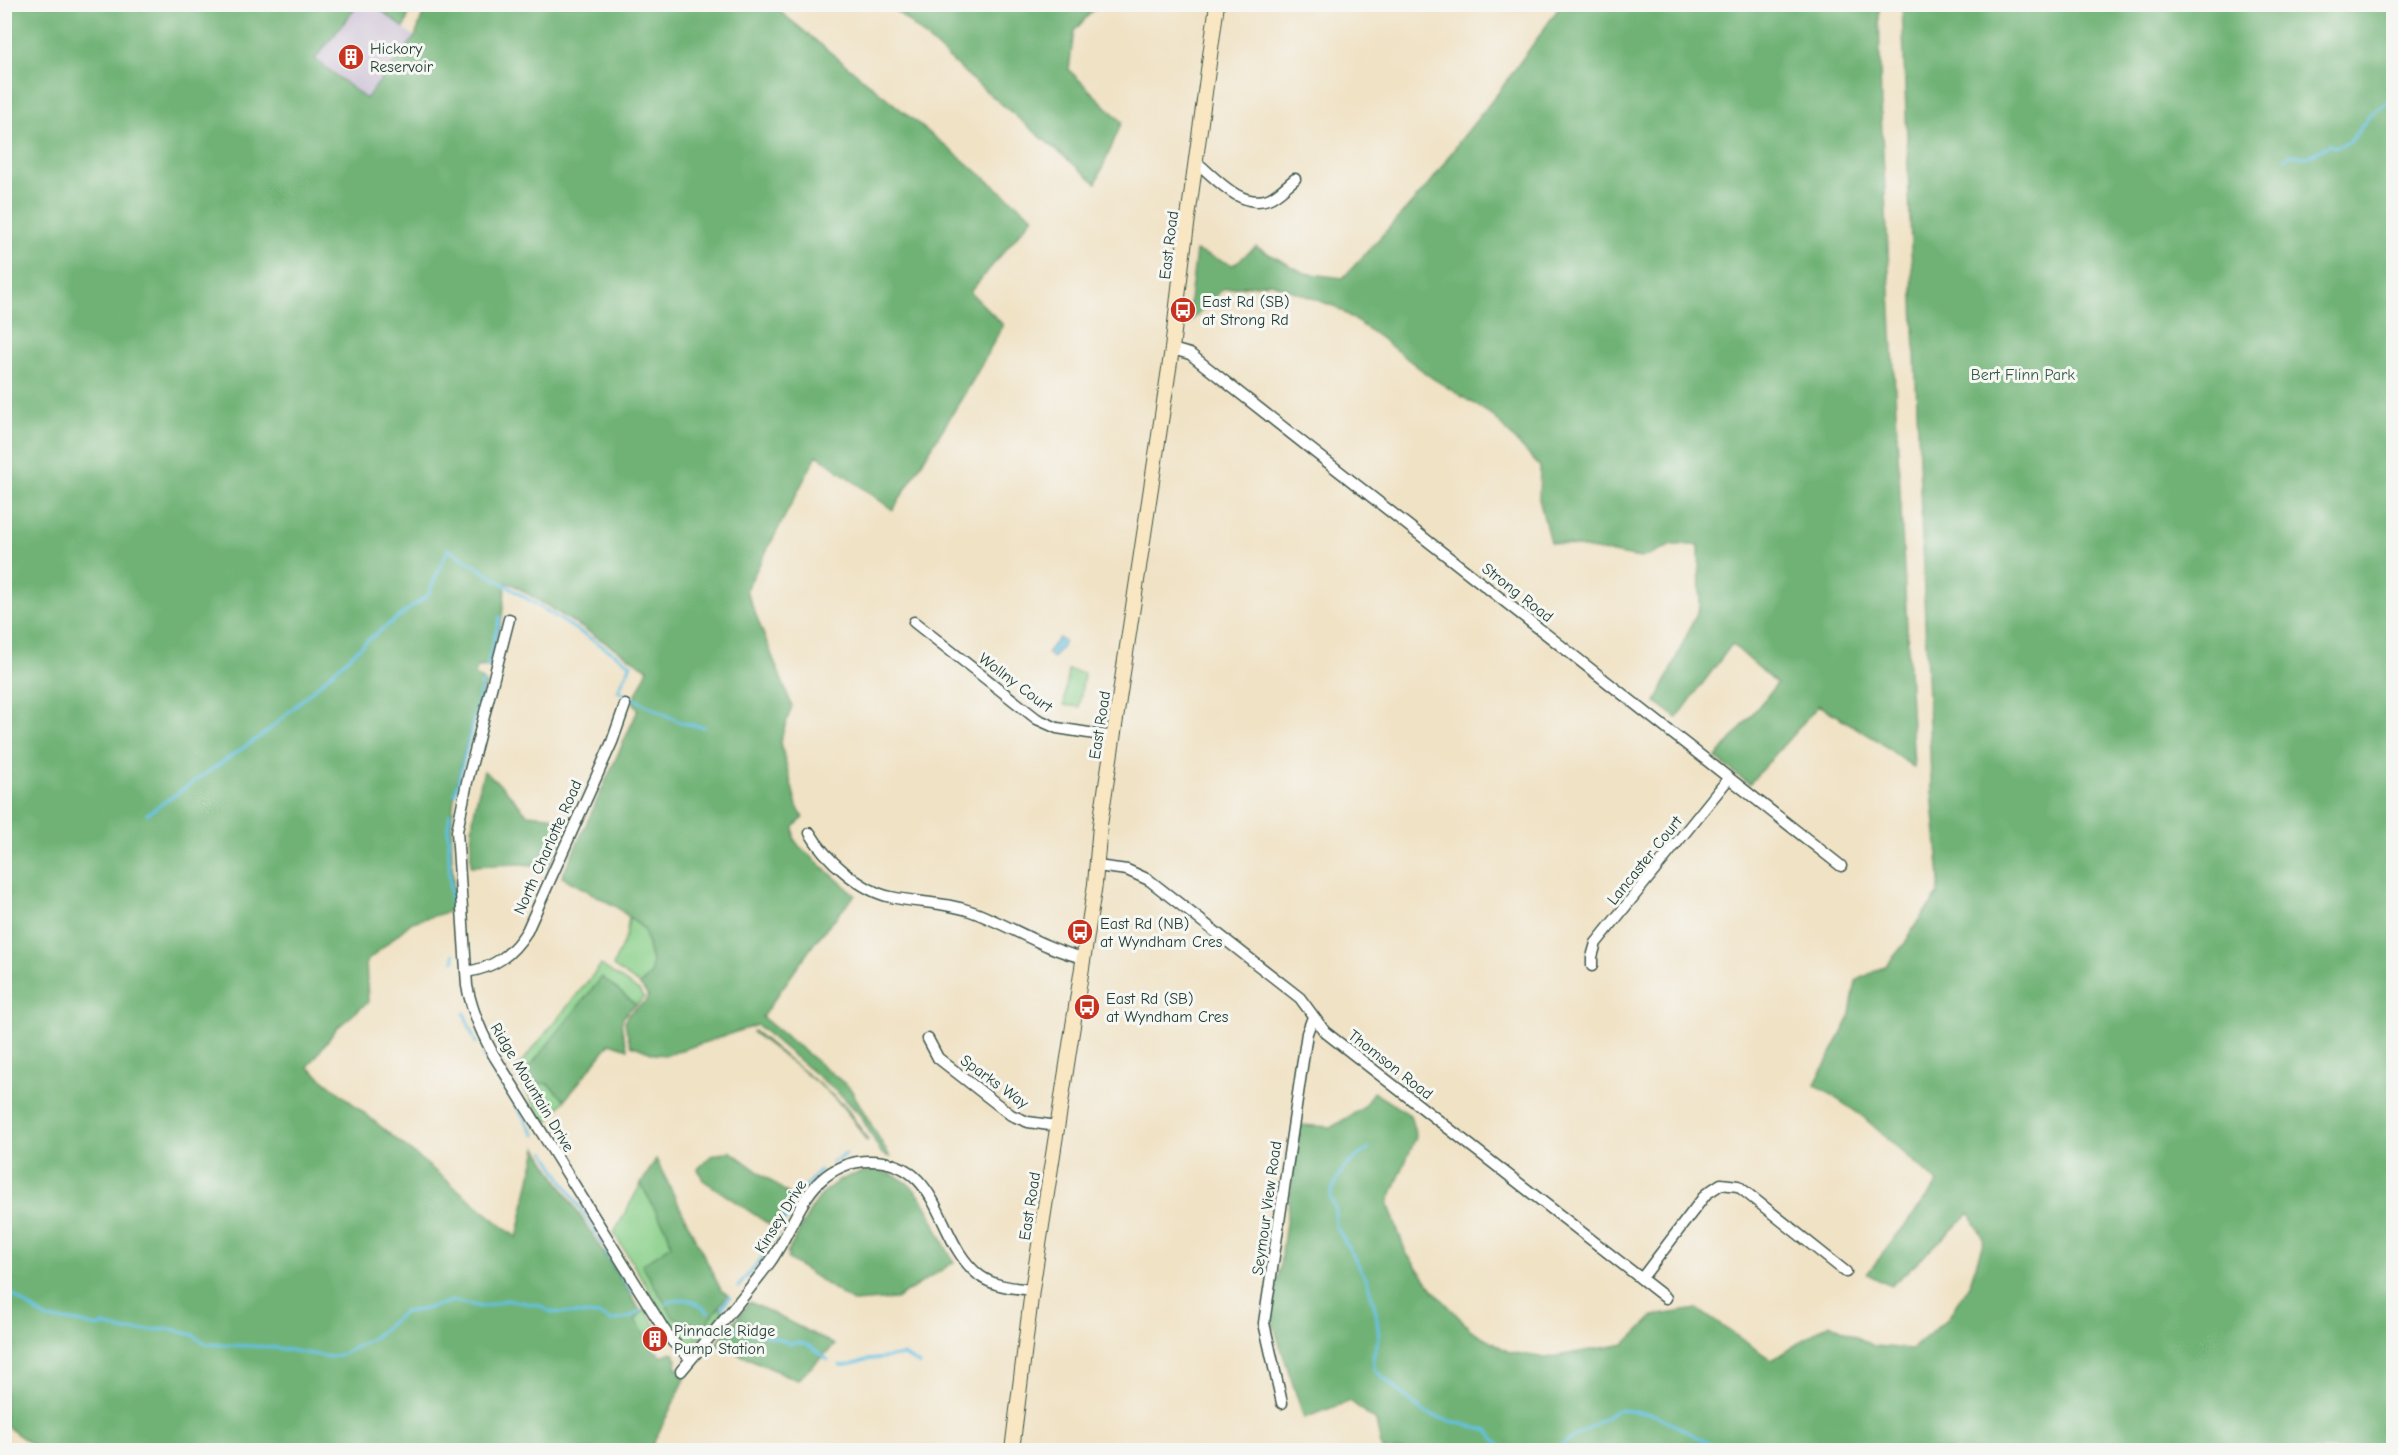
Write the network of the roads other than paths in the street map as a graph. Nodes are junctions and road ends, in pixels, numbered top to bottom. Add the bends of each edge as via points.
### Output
1 (1217, 4) edge
2 (1195, 160) junction
3 (1294, 179) dead end
4 (1172, 349) junction
5 (508, 619) dead end
6 (914, 622) dead end
7 (625, 705) dead end
8 (1114, 737) junction
9 (1729, 778) junction
10 (810, 833) dead end
11 (1097, 866) junction
12 (1841, 866) dead end
13 (1084, 958) junction
14 (1592, 966) dead end
15 (466, 972) junction
16 (1313, 1017) junction
17 (928, 1039) dead end
18 (1057, 1126) junction
19 (1846, 1272) dead end
20 (1642, 1278) junction
21 (1032, 1290) junction
22 (1666, 1298) dead end
23 (691, 1359) junction
24 (681, 1371) dead end
25 (1282, 1403) dead end
26 (1012, 1450) edge

1 - 2 main road, East Road
2 - 3 street via 1242,199 1256,202 1270,199
2 - 4 main road, East Road
4 - 8 main road, East Road
4 - 9 street, Strong Road via 1190,354
5 - 15 street, Ridge Mountain Drive via 457,831
6 - 8 street, Wollny Court via 1037,719 1057,728
7 - 15 street, North Charlotte Road via 527,931 506,957
8 - 11 main road, East Road
9 - 12 street, Strong Road
9 - 14 street, Lancaster Court via 1596,943
10 - 13 street via 821,851 877,893 957,906 1063,953
11 - 13 main road, East Road
11 - 16 street, Thomson Road via 1127,870 1149,880 1300,998
13 - 18 main road, East Road
15 - 23 street, Ridge Mountain Drive via 476,1022 493,1054 672,1342
16 - 20 street, Thomson Road via 1325,1032
16 - 25 street, Seymour View Road via 1306,1033 1264,1323
17 - 18 street, Sparks Way via 938,1059 1011,1115
18 - 21 main road, East Road
19 - 20 street via 1738,1186 1721,1184 1706,1194
20 - 22 street, Thomson Road
21 - 23 street, Kinsey Drive via 998,1284 980,1276 959,1251 934,1200 911,1175 878,1161 856,1162 830,1173 813,1189 770,1262
21 - 26 main road, East Road
23 - 24 street, Kinsey Drive

